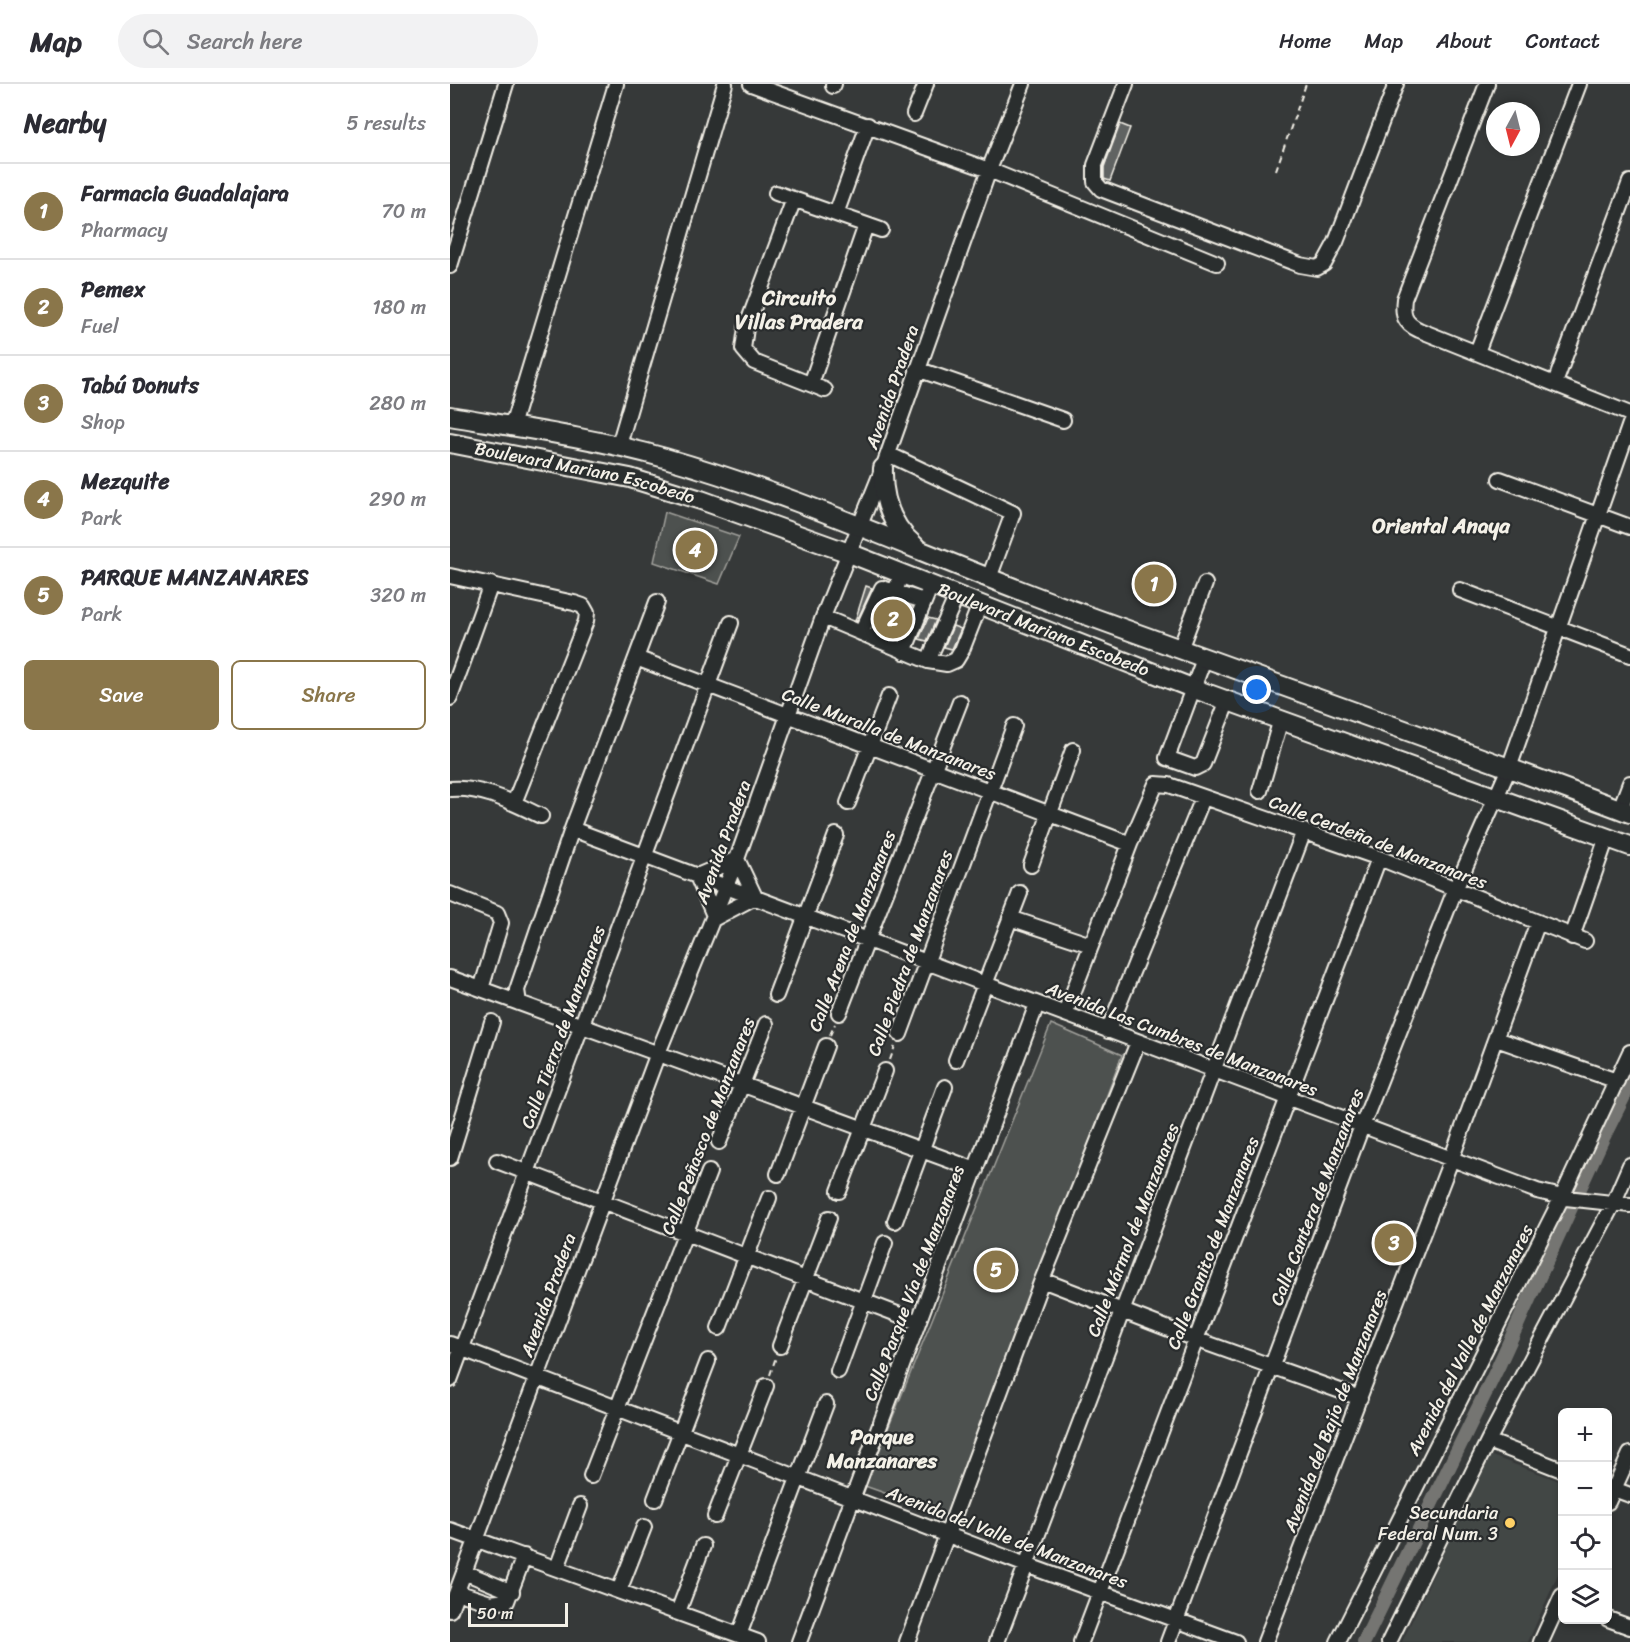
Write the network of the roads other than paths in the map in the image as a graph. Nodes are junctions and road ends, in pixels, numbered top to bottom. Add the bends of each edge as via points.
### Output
1 (506, 84) edge
2 (616, 84) edge
3 (725, 84) edge
4 (752, 84) edge
5 (926, 84) edge
6 (1023, 84) edge
7 (1126, 84) edge
8 (1396, 84) edge
9 (1487, 84) edge
10 (1579, 84) edge
11 (914, 114) dead end
12 (868, 125) junction
13 (989, 170) junction
14 (1630, 182) edge
15 (776, 193) dead end
16 (794, 199) junction
17 (836, 214) junction
18 (866, 225) junction
19 (881, 230) dead end
20 (1217, 263) dead end
21 (450, 266) edge
22 (1477, 352) junction
23 (917, 369) junction
24 (1555, 383) junction
25 (811, 384) junction
26 (825, 390) dead end
27 (1630, 414) edge
28 (450, 416) edge
29 (1063, 420) dead end
30 (1630, 424) edge
31 (512, 426) junction
32 (450, 443) edge
33 (619, 445) junction
34 (885, 461) junction
35 (1500, 478) dead end
36 (1597, 514) junction
37 (859, 525) junction
38 (1630, 527) edge
39 (849, 553) junction
40 (926, 555) junction
41 (902, 574) junction
42 (450, 576) edge
43 (989, 578) junction
44 (491, 584) junction
45 (1205, 584) dead end
46 (1460, 590) dead end
47 (895, 591) junction
48 (928, 593) junction
49 (957, 595) junction
50 (657, 602) dead end
51 (980, 604) junction
52 (823, 617) junction
53 (731, 623) dead end
54 (1557, 628) junction
55 (861, 633) junction
56 (874, 638) junction
57 (1180, 650) junction
58 (904, 652) junction
59 (1630, 655) edge
60 (636, 658) junction
61 (1204, 659) junction
62 (928, 662) junction
63 (708, 686) junction
64 (1192, 688) junction
65 (889, 696) dead end
66 (450, 698) edge
67 (1228, 700) junction
68 (960, 702) dead end
69 (788, 714) junction
70 (1281, 719) junction
71 (1014, 726) dead end
72 (870, 746) junction
73 (1073, 750) dead end
74 (1509, 768) junction
75 (933, 771) junction
76 (1630, 783) edge
77 (450, 789) edge
78 (1260, 791) dead end
79 (989, 792) junction
80 (1496, 796) junction
81 (1203, 798) junction
82 (514, 803) junction
83 (848, 803) dead end
84 (1625, 811) edge
85 (1050, 815) junction
86 (541, 816) dead end
87 (572, 829) junction
88 (1304, 831) junction
89 (836, 835) dead end
90 (1607, 837) junction
91 (1130, 844) junction
92 (1630, 846) edge
93 (646, 857) junction
94 (1379, 858) junction
95 (737, 859) junction
96 (1032, 865) dead end
97 (697, 876) junction
98 (726, 887) junction
99 (1455, 890) junction
100 (1020, 893) dead end
101 (450, 894) edge
102 (754, 897) junction
103 (805, 916) junction
104 (715, 918) junction
105 (1010, 918) junction
106 (1538, 922) junction
107 (869, 940) junction
108 (1091, 945) junction
109 (927, 961) junction
110 (450, 978) edge
111 (984, 984) junction
112 (481, 989) junction
113 (776, 995) dead end
114 (515, 1002) junction
115 (1037, 1004) junction
116 (839, 1013) road end
117 (1065, 1014) junction
118 (492, 1022) dead end
119 (581, 1024) junction
120 (766, 1024) dead end
121 (1108, 1031) junction
122 (900, 1034) road end
123 (1496, 1039) junction
124 (1138, 1042) junction
125 (826, 1046) road end
126 (1630, 1052) edge
127 (658, 1053) junction
128 (956, 1060) dead end
129 (885, 1071) road end
130 (1213, 1071) junction
131 (1617, 1081) junction
132 (743, 1083) junction
133 (945, 1087) dead end
134 (1288, 1098) junction
135 (805, 1106) junction
136 (1362, 1125) junction
137 (863, 1128) junction
138 (719, 1142) dead end
139 (922, 1149) junction
140 (450, 1158) edge
141 (1451, 1160) junction
142 (497, 1161) dead end
143 (1630, 1164) edge
144 (976, 1170) junction
145 (709, 1172) dead end
146 (528, 1173) junction
147 (778, 1174) dead end
148 (839, 1191) dead end
149 (769, 1198) dead end
150 (1564, 1198) junction
151 (602, 1201) junction
152 (1609, 1203) junction
153 (1630, 1205) edge
154 (829, 1218) dead end
155 (895, 1221) dead end
156 (686, 1235) junction
157 (885, 1243) dead end
158 (748, 1257) junction
159 (806, 1278) junction
160 (1042, 1280) junction
161 (863, 1300) junction
162 (1122, 1310) junction
163 (918, 1322) junction
164 (719, 1328) dead end
165 (1195, 1339) junction
166 (780, 1346) road end
167 (456, 1347) edge
168 (708, 1361) dead end
169 (1271, 1367) junction
170 (838, 1371) dead end
171 (536, 1378) junction
172 (450, 1380) edge
173 (766, 1386) road end
174 (1360, 1398) junction
175 (826, 1404) dead end
176 (617, 1409) junction
177 (680, 1434) junction
178 (1488, 1441) junction
179 (1630, 1454) edge
180 (740, 1456) junction
181 (1558, 1468) edge
182 (591, 1476) dead end
183 (799, 1478) junction
184 (1612, 1488) edge
185 (1612, 1492) edge
186 (1630, 1495) edge
187 (655, 1499) dead end
188 (854, 1499) junction
189 (580, 1506) dead end
190 (715, 1516) dead end
191 (644, 1527) dead end
192 (450, 1530) edge
193 (947, 1533) junction
194 (476, 1539) junction
195 (703, 1546) dead end
196 (524, 1556) junction
197 (1026, 1565) junction
198 (557, 1568) junction
199 (464, 1572) junction
200 (619, 1591) junction
201 (457, 1592) junction
202 (512, 1592) junction
203 (1101, 1592) junction
204 (1558, 1608) edge
205 (450, 1610) edge
206 (678, 1612) junction
207 (1176, 1620) junction
208 (1612, 1620) edge
209 (1630, 1627) edge
210 (739, 1635) junction
211 (758, 1642) edge
212 (799, 1642) edge
213 (907, 1642) edge
214 (997, 1642) edge
215 (1081, 1642) edge
216 (1168, 1642) edge
217 (1236, 1642) edge
218 (1265, 1642) edge
219 (1338, 1642) edge
220 (1389, 1642) edge
221 (1541, 1642) edge

1 - 21 street
2 - 31 street
3 - 33 street
4 - 12 street
5 - 11 street
6 - 13 street, Avenida Pradera
7 - 8 street via 1095,165 1095,182 1110,194 1246,247 1317,268 1324,264 1336,242
9 - 22 street via 1404,299 1404,319 1410,326
10 - 22 street
12 - 13 street
12 - 17 street
13 - 20 street
13 - 23 street, Avenida Pradera
14 - 24 street
15 - 16 street
16 - 17 street
16 - 25 street via 746,328 743,349 754,362
17 - 18 street
18 - 19 street
18 - 25 street
22 - 24 street
23 - 29 street
23 - 34 street, Avenida Pradera
24 - 27 street
25 - 26 street
28 - 31 main road, Boulevard Mariano Escobedo
30 - 36 street, Calle Cantera de Manzanares
31 - 33 main road, Boulevard Mariano Escobedo
32 - 39 main road, Boulevard Mariano Escobedo via 651,484
33 - 37 main road, Boulevard Mariano Escobedo via 701,469
34 - 37 street, Avenida Pradera
34 - 40 main road via 884,492 896,526
34 - 43 street via 1012,511
35 - 36 street
36 - 38 street
36 - 54 street, Calle Cantera de Manzanares
37 - 39 street, Avenida Pradera
37 - 40 main road, Boulevard Mariano Escobedo
39 - 41 main road, Boulevard Mariano Escobedo
39 - 52 street, Avenida Pradera
40 - 43 main road, Boulevard Mariano Escobedo
41 - 47 street
41 - 48 main road, Boulevard Mariano Escobedo
42 - 44 street
43 - 57 main road, Boulevard Mariano Escobedo
44 - 66 street
44 - 82 street via 574,603 583,606 587,613
45 - 57 street
46 - 54 street
47 - 48 street
47 - 55 street via 882,588
47 - 56 street
48 - 49 main road, Boulevard Mariano Escobedo
48 - 58 street
49 - 51 main road, Boulevard Mariano Escobedo
49 - 62 street
50 - 60 street
51 - 62 street via 956,660 947,664
51 - 64 main road, Boulevard Mariano Escobedo
52 - 55 street
52 - 69 street, Avenida Pradera
53 - 63 street, Calle Tierra de Manzanares
54 - 59 street
54 - 74 street, Calle Cantera de Manzanares
55 - 56 street
56 - 58 street
57 - 61 main road, Boulevard Mariano Escobedo
58 - 62 street
60 - 63 street, Calle Muralla de Manzanares
60 - 87 street
61 - 64 street
61 - 74 main road, Boulevard Mariano Escobedo
63 - 69 street, Calle Muralla de Manzanares
63 - 93 street, Calle Tierra de Manzanares
64 - 67 main road, Boulevard Mariano Escobedo
64 - 67 street via 1168,753 1170,761 1194,768 1203,764
65 - 72 street
67 - 70 main road, Boulevard Mariano Escobedo
68 - 75 street, Calle Arena de Manzanares
69 - 72 street, Calle Muralla de Manzanares
69 - 95 street, Avenida Pradera
70 - 78 street
70 - 80 main road, Boulevard Mariano Escobedo
71 - 79 street, Calle Piedra de Manzanares
72 - 75 street, Calle Muralla de Manzanares
72 - 83 street
73 - 85 street
74 - 80 street, Calle Cantera de Manzanares
74 - 84 main road, Boulevard Mariano Escobedo
75 - 79 street, Calle Muralla de Manzanares
75 - 107 street, Calle Arena de Manzanares
76 - 84 street
77 - 82 street via 474,790
79 - 85 street, Calle Muralla de Manzanares
79 - 109 street, Calle Piedra de Manzanares
80 - 90 main road, Boulevard Mariano Escobedo
80 - 99 street, Calle Cantera de Manzanares
81 - 88 street, Calle Cerdeña de Manzanares
81 - 91 street, Calle Cerdeña de Manzanares via 1156,784
81 - 121 street
82 - 86 street
85 - 91 street, Calle Muralla de Manzanares
85 - 96 street
87 - 93 street, Avenida Las Cumbres de Manzanares
87 - 114 street
88 - 94 street, Calle Cerdeña de Manzanares
88 - 130 street, Calle Mármol de Manzanares
89 - 103 street
90 - 92 main road, Boulevard Mariano Escobedo
90 - 106 street, Calle Cerdeña de Manzanares via 1578,939
91 - 108 street
93 - 97 street, Avenida Las Cumbres de Manzanares
93 - 119 street, Calle Tierra de Manzanares
94 - 99 street, Calle Cerdeña de Manzanares
94 - 134 street, Calle Granito de Manzanares
95 - 97 street
95 - 98 street, Avenida Pradera
95 - 102 street
97 - 98 street, Avenida Las Cumbres de Manzanares
97 - 104 street
98 - 102 street, Avenida Las Cumbres de Manzanares
98 - 104 street, Avenida Pradera
99 - 106 street, Calle Cerdeña de Manzanares
99 - 136 street, Calle Cantera de Manzanares
100 - 105 street
101 - 112 street via 497,913 501,923
102 - 103 street, Avenida Las Cumbres de Manzanares
102 - 104 street
103 - 107 street, Avenida Las Cumbres de Manzanares
103 - 113 street
104 - 127 street, Avenida Pradera
105 - 108 street
105 - 111 street
106 - 123 street, Avenida del Bajío de Manzanares
107 - 109 street, Avenida Las Cumbres de Manzanares
107 - 116 street, Calle Arena de Manzanares
108 - 117 street
109 - 111 street, Avenida Las Cumbres de Manzanares
109 - 122 street, Calle Piedra de Manzanares
110 - 112 street
111 - 115 street, Avenida Las Cumbres de Manzanares
111 - 128 street
112 - 114 street
114 - 119 street
115 - 117 street, Avenida Las Cumbres de Manzanares
115 - 144 street, Calle Parque Vía de Manzanares
117 - 121 street, Avenida Las Cumbres de Manzanares
118 - 140 street
119 - 127 street
119 - 146 street, Calle Tierra de Manzanares
120 - 132 street, Calle Peñasco de Manzanares
121 - 124 street, Avenida Las Cumbres de Manzanares
123 - 131 street
123 - 141 street, Avenida del Bajío de Manzanares
124 - 130 street, Avenida Las Cumbres de Manzanares
124 - 160 street
125 - 135 street, Calle Arena de Manzanares
126 - 131 street, Avenida del Valle de Manzanares
127 - 132 street
127 - 151 street, Avenida Pradera
129 - 137 street, Calle Piedra de Manzanares
130 - 134 street, Avenida Las Cumbres de Manzanares
130 - 162 street, Calle Mármol de Manzanares
131 - 150 street, Avenida del Valle de Manzanares
132 - 135 street
132 - 138 street, Calle Peñasco de Manzanares
133 - 139 street
134 - 136 street, Avenida Las Cumbres de Manzanares
134 - 165 street, Calle Granito de Manzanares
135 - 137 street
135 - 147 street, Calle Arena de Manzanares
136 - 141 street, Avenida Las Cumbres de Manzanares
136 - 169 street, Calle Cantera de Manzanares
137 - 139 street
137 - 148 street, Calle Piedra de Manzanares
139 - 144 street
139 - 155 street
141 - 150 street, Avenida Las Cumbres de Manzanares
141 - 174 street, Avenida del Bajío de Manzanares
142 - 146 street
143 - 152 street
144 - 163 street, Calle Parque Vía de Manzanares
145 - 156 street, Calle Peñasco de Manzanares
146 - 151 street
146 - 167 street, Calle Tierra de Manzanares
149 - 158 street
150 - 152 street, Avenida Las Cumbres de Manzanares
150 - 219 street, Avenida del Valle de Manzanares
151 - 156 street
151 - 171 street, Avenida Pradera
152 - 153 street, Avenida Las Cumbres de Manzanares
152 - 178 street
154 - 159 street
156 - 158 street
156 - 176 street, Calle Peñasco de Manzanares
157 - 161 street
158 - 159 street
158 - 164 street
159 - 161 street
159 - 166 street
160 - 162 street
160 - 193 street
161 - 163 street
161 - 170 street
162 - 165 street
162 - 197 street, Calle Mármol de Manzanares
163 - 188 street, Calle Parque Vía de Manzanares
165 - 169 street
165 - 203 street, Calle Granito de Manzanares
167 - 171 street, Avenida del Valle de Manzanares
167 - 172 street, Calle Tierra de Manzanares
168 - 177 street
169 - 174 street
169 - 207 street, Calle Cantera de Manzanares
171 - 176 street, Avenida del Valle de Manzanares
171 - 194 street, Avenida Pradera
173 - 180 street
174 - 218 street, Avenida del Bajío de Manzanares
175 - 183 street
176 - 177 street, Avenida del Valle de Manzanares
176 - 182 street, Calle Peñasco de Manzanares
177 - 180 street, Avenida del Valle de Manzanares
177 - 187 street
178 - 181 street
178 - 220 street
179 - 184 street
180 - 183 street, Avenida del Valle de Manzanares
180 - 190 street
183 - 188 street, Avenida del Valle de Manzanares
183 - 210 street
185 - 186 street
188 - 193 street, Avenida del Valle de Manzanares
188 - 212 street, Calle Parque Vía de Manzanares
189 - 198 street
191 - 200 street
192 - 194 street
193 - 197 street, Avenida del Valle de Manzanares
193 - 213 street
194 - 196 street
194 - 199 street, Avenida Pradera
195 - 206 street
196 - 198 street
196 - 202 street
197 - 203 street, Avenida del Valle de Manzanares
197 - 214 street, Calle Mármol de Manzanares
198 - 200 street
199 - 201 street, Avenida Pradera
199 - 202 street
200 - 206 street
201 - 202 street via 500,1604
201 - 205 street, Avenida Pradera
203 - 207 street, Avenida del Valle de Manzanares
203 - 215 street, Calle Granito de Manzanares
204 - 221 street
206 - 210 street
207 - 216 street, Calle Cantera de Manzanares
207 - 217 street, Avenida del Valle de Manzanares
208 - 209 street
210 - 211 street

